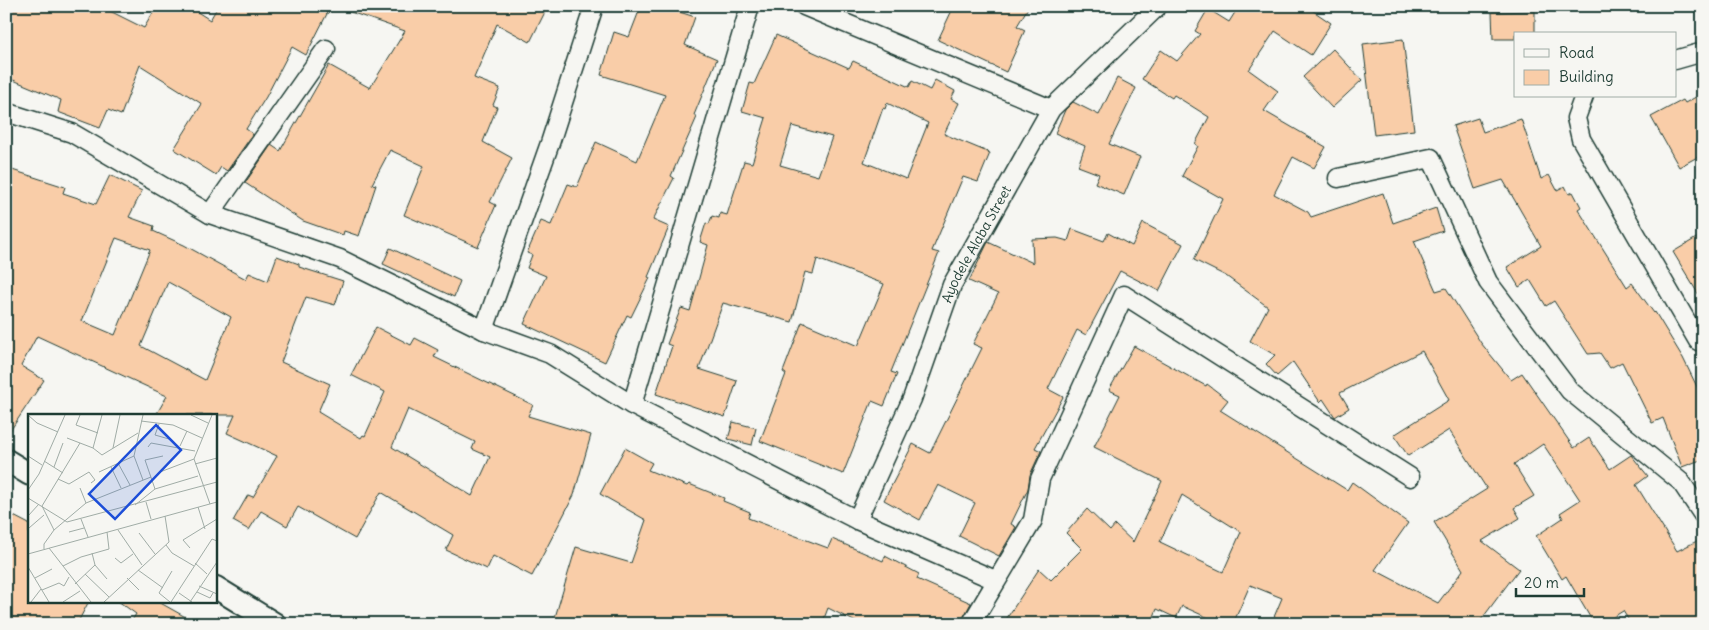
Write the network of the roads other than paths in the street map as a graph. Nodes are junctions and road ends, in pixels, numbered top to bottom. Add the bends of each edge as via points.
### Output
1 (594, 6) edge
2 (750, 6) edge
3 (804, 6) edge
4 (1158, 6) edge
5 (326, 49) dead end
6 (1703, 52) edge
7 (1676, 60) edge
8 (1583, 98) edge
9 (1050, 109) junction
10 (6, 112) edge
11 (1338, 178) dead end
12 (210, 214) junction
13 (484, 330) junction
14 (1698, 341) dead end
15 (632, 405) junction
16 (6, 460) edge
17 (28, 473) edge
18 (1410, 477) dead end
19 (1703, 515) edge
20 (857, 520) junction
21 (995, 580) junction
22 (216, 588) edge
23 (275, 624) edge
24 (971, 624) edge

1 - 13 street
2 - 15 street
3 - 9 street
4 - 9 street, Ayodele Alaba Street
5 - 12 street
6 - 7 street
8 - 14 street via 1576,118 1581,140
9 - 20 street, Ayodele Alaba Street via 952,285 912,399
10 - 12 street via 72,133
11 - 19 street via 1431,158 1488,282 1570,391 1681,482
12 - 13 street via 340,259
13 - 15 street via 550,354
15 - 20 street
16 - 17 street
18 - 21 street via 1124,295 1040,479 1032,520
20 - 21 street
21 - 24 street
22 - 23 street

